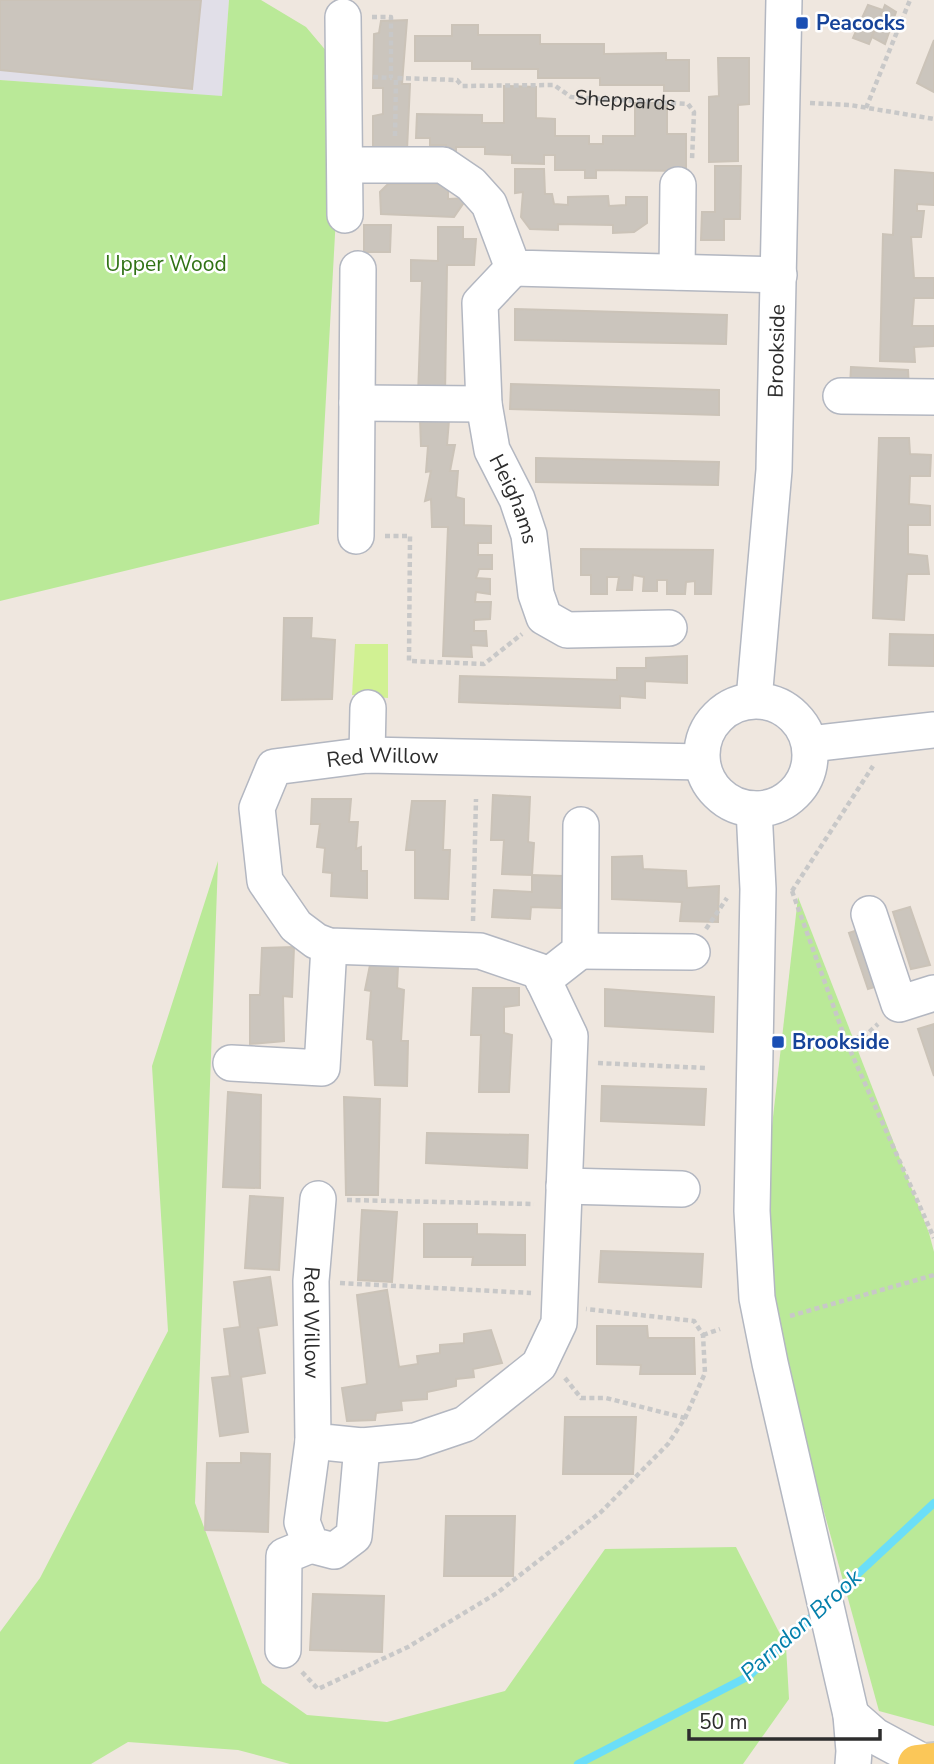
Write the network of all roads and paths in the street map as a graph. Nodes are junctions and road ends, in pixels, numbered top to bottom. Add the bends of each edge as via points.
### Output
1 (784, 0) edge
2 (910, 0) edge
3 (343, 17) joint
4 (391, 78) dead end
5 (781, 102) junction
6 (866, 108) junction
7 (934, 119) edge
8 (345, 165) junction
9 (395, 165) junction
10 (678, 185) joint
11 (345, 215) dead end
12 (513, 268) junction
13 (358, 269) dead end
14 (677, 272) junction
15 (779, 275) junction
16 (841, 396) dead end
17 (934, 397) edge
18 (357, 403) junction
19 (484, 404) junction
20 (356, 536) joint
21 (544, 617) junction
22 (669, 628) dead end
23 (754, 700) junction
24 (368, 708) dead end
25 (934, 730) edge
26 (893, 736) junction
27 (810, 744) junction
28 (367, 755) junction
29 (702, 762) junction
30 (476, 799) dead end
31 (754, 810) junction
32 (581, 825) dead end
33 (758, 889) junction
34 (792, 891) junction
35 (869, 914) dead end
36 (329, 946) junction
37 (472, 951) junction
38 (580, 951) junction
39 (692, 951) joint
40 (543, 980) junction
41 (934, 993) edge
42 (899, 1004) junction
43 (846, 1041) junction
44 (569, 1062) junction
45 (231, 1063) dead end
46 (706, 1068) dead end
47 (682, 1189) dead end
48 (564, 1196) junction
49 (318, 1199) joint
50 (934, 1238) edge
51 (934, 1275) edge
52 (311, 1281) junction
53 (559, 1300) junction
54 (788, 1317) dead end
55 (720, 1329) dead end
56 (703, 1335) junction
57 (544, 1354) junction
58 (685, 1418) junction
59 (313, 1441) junction
60 (362, 1447) junction
61 (311, 1545) junction
62 (283, 1650) joint
63 (851, 1714) junction
64 (925, 1763) edge
65 (853, 1764) edge

1 - 5 street, Brookside
2 - 6 path
3 - 4 path via 391,17
3 - 8 street
5 - 6 path
5 - 15 street, Brookside
6 - 7 path
8 - 9 street
8 - 11 street
9 - 10 path, Sheppards via 396,78 457,80 463,86 554,85 571,97 688,104 694,112 691,167
9 - 12 street via 443,165 471,184 489,204
10 - 14 street
12 - 14 street
12 - 19 street, Heighams via 480,303
13 - 18 street
14 - 15 street
15 - 23 street, Brookside via 774,470
16 - 17 street
18 - 19 street
18 - 20 street
19 - 21 street, Heighams via 492,450 517,499 528,535
20 - 21 path via 410,536 409,662 484,664
21 - 22 street via 567,630
23 - 27 street via 784,707 800,723
23 - 29 street via 720,713 702,744
24 - 28 street
25 - 26 street
26 - 27 street
26 - 34 path
27 - 31 street via 809,768 798,790 786,801
28 - 29 street, Red Willow
28 - 36 street, Red Willow via 274,767 257,808 265,881 296,926
29 - 31 street via 720,796
30 - 37 path
31 - 33 street
32 - 38 street
33 - 34 path
33 - 39 path via 734,888
33 - 63 street via 752,1211 757,1298
34 - 43 path
35 - 42 street
36 - 37 street, Red Willow
36 - 45 street via 322,1068
37 - 40 street, Red Willow via 539,971
38 - 39 street
38 - 40 street
40 - 44 street via 570,1035
41 - 42 street
42 - 43 path via 866,1035
43 - 50 path
44 - 46 path
44 - 48 street
47 - 48 street
48 - 49 path
48 - 53 street
49 - 52 street, Red Willow
51 - 54 path
52 - 53 path
52 - 59 street, Red Willow
53 - 56 path via 694,1321
53 - 57 street via 559,1323
55 - 56 path
56 - 58 path via 705,1373
57 - 58 path via 581,1398 606,1398
57 - 60 street via 539,1365 465,1424 415,1441
58 - 62 path via 668,1444 601,1512 497,1593 408,1647 318,1689
59 - 60 street
59 - 61 street, Red Willow via 302,1522
60 - 61 street via 354,1536 334,1551
61 - 62 street via 284,1556
63 - 64 street via 875,1736
63 - 65 street

